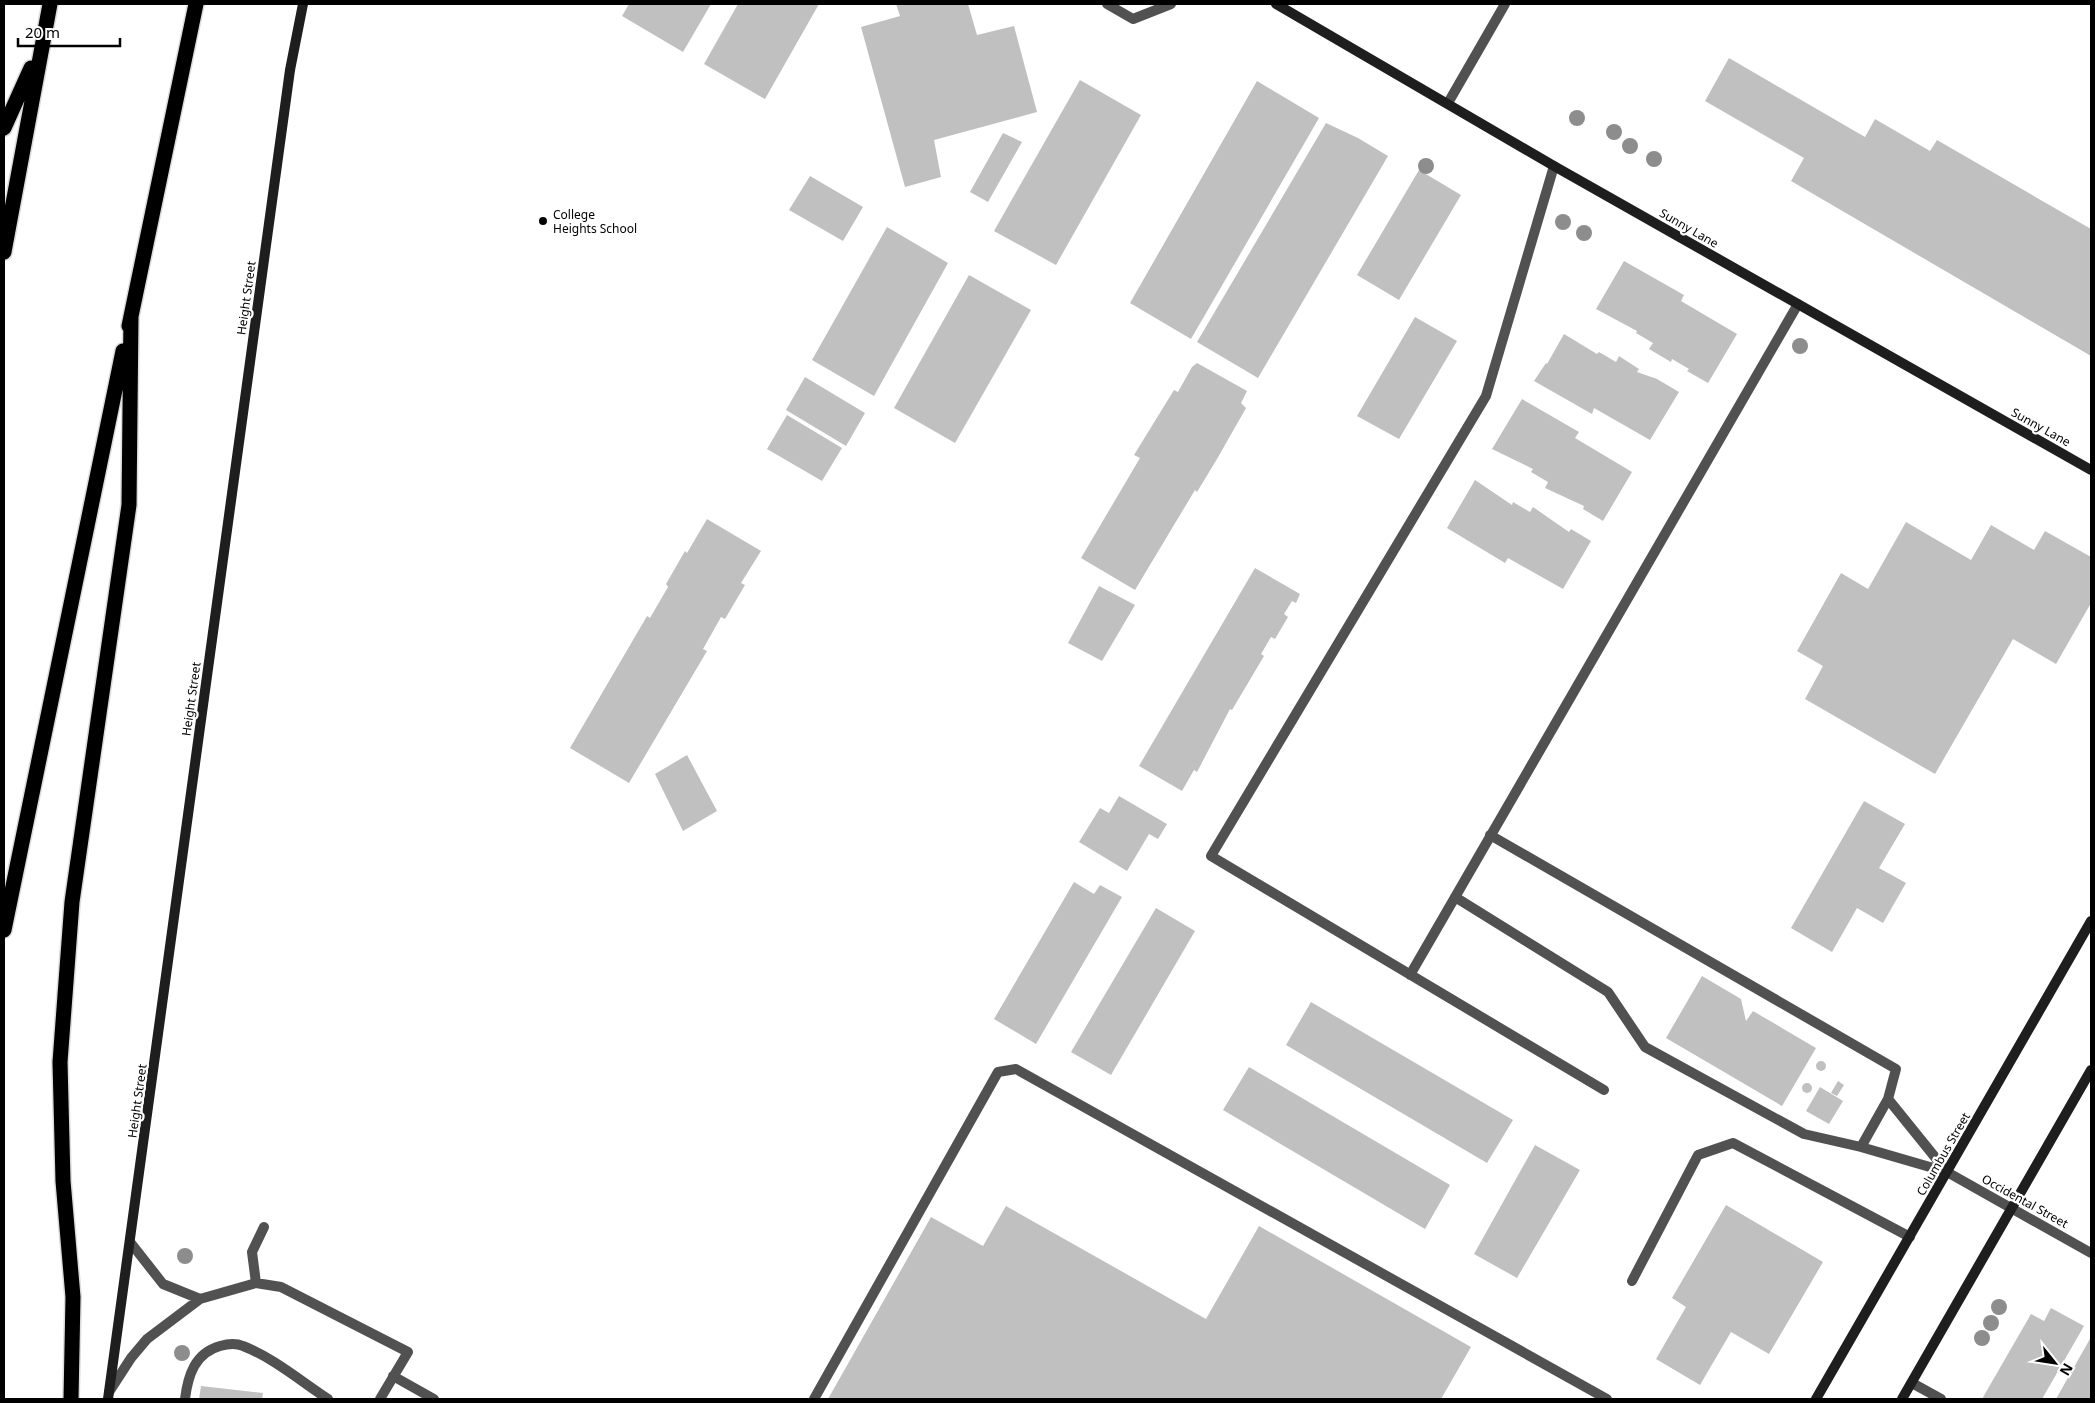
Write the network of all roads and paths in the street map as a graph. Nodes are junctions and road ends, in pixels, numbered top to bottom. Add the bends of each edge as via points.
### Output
1 (50, 4) edge
2 (196, 4) edge
3 (303, 4) edge
4 (1107, 4) edge
5 (1171, 4) edge
6 (1276, 4) edge
7 (1505, 4) edge
8 (41, 46) junction
9 (1448, 103) junction
10 (4, 128) edge
11 (1554, 166) junction
12 (4, 252) edge
13 (1798, 304) junction
14 (131, 316) junction
15 (2091, 470) edge
16 (1490, 835) junction
17 (1455, 897) junction
18 (2091, 921) edge
19 (4, 930) edge
20 (1410, 975) junction
21 (2091, 1070) edge
22 (1604, 1090) dead end
23 (1888, 1099) junction
24 (1861, 1147) junction
25 (1947, 1172) junction
26 (2012, 1209) junction
27 (264, 1227) dead end
28 (1910, 1237) junction
29 (130, 1242) junction
30 (2091, 1252) edge
31 (1632, 1281) dead end
32 (256, 1283) junction
33 (200, 1298) junction
34 (393, 1376) junction
35 (1912, 1383) junction
36 (109, 1396) edge
37 (71, 1399) edge
38 (185, 1399) edge
39 (328, 1399) edge
40 (380, 1399) edge
41 (434, 1399) edge
42 (814, 1399) edge
43 (1607, 1399) edge
44 (1816, 1399) edge
45 (1902, 1399) edge
46 (1942, 1399) edge

1 - 8 highway
2 - 14 highway
3 - 29 street, Height Street via 288,80
4 - 5 street via 1133,19
6 - 9 street, Sunny Lane
7 - 9 street
8 - 10 highway
8 - 12 highway
9 - 11 street, Sunny Lane
11 - 13 street, Sunny Lane
11 - 20 street via 1486,396 1211,856
13 - 15 street, Sunny Lane
13 - 16 street
14 - 19 highway
14 - 37 highway via 129,505 72,902 60,1062 63,1181 73,1297
16 - 17 street
16 - 23 street via 1896,1069
17 - 20 street
17 - 24 street via 1608,992 1645,1047 1804,1134
18 - 25 street, Columbus Street
20 - 22 street
21 - 26 street
23 - 24 street
23 - 25 street
24 - 25 street
25 - 26 street, Occidental Street
25 - 28 street, Columbus Street
26 - 30 street, Occidental Street
26 - 35 street
27 - 32 street via 252,1252
28 - 31 street via 1733,1143 1698,1155
28 - 44 street, Columbus Street
29 - 33 street via 163,1284
29 - 36 street, Height Street
32 - 33 street
32 - 34 street via 281,1287 408,1352
33 - 36 street via 147,1339 131,1358
34 - 40 street
34 - 41 street
35 - 45 street
35 - 46 street
38 - 39 street via 189,1375 197,1361 209,1349 227,1344 242,1345 259,1354
42 - 43 street via 998,1072 1016,1069

